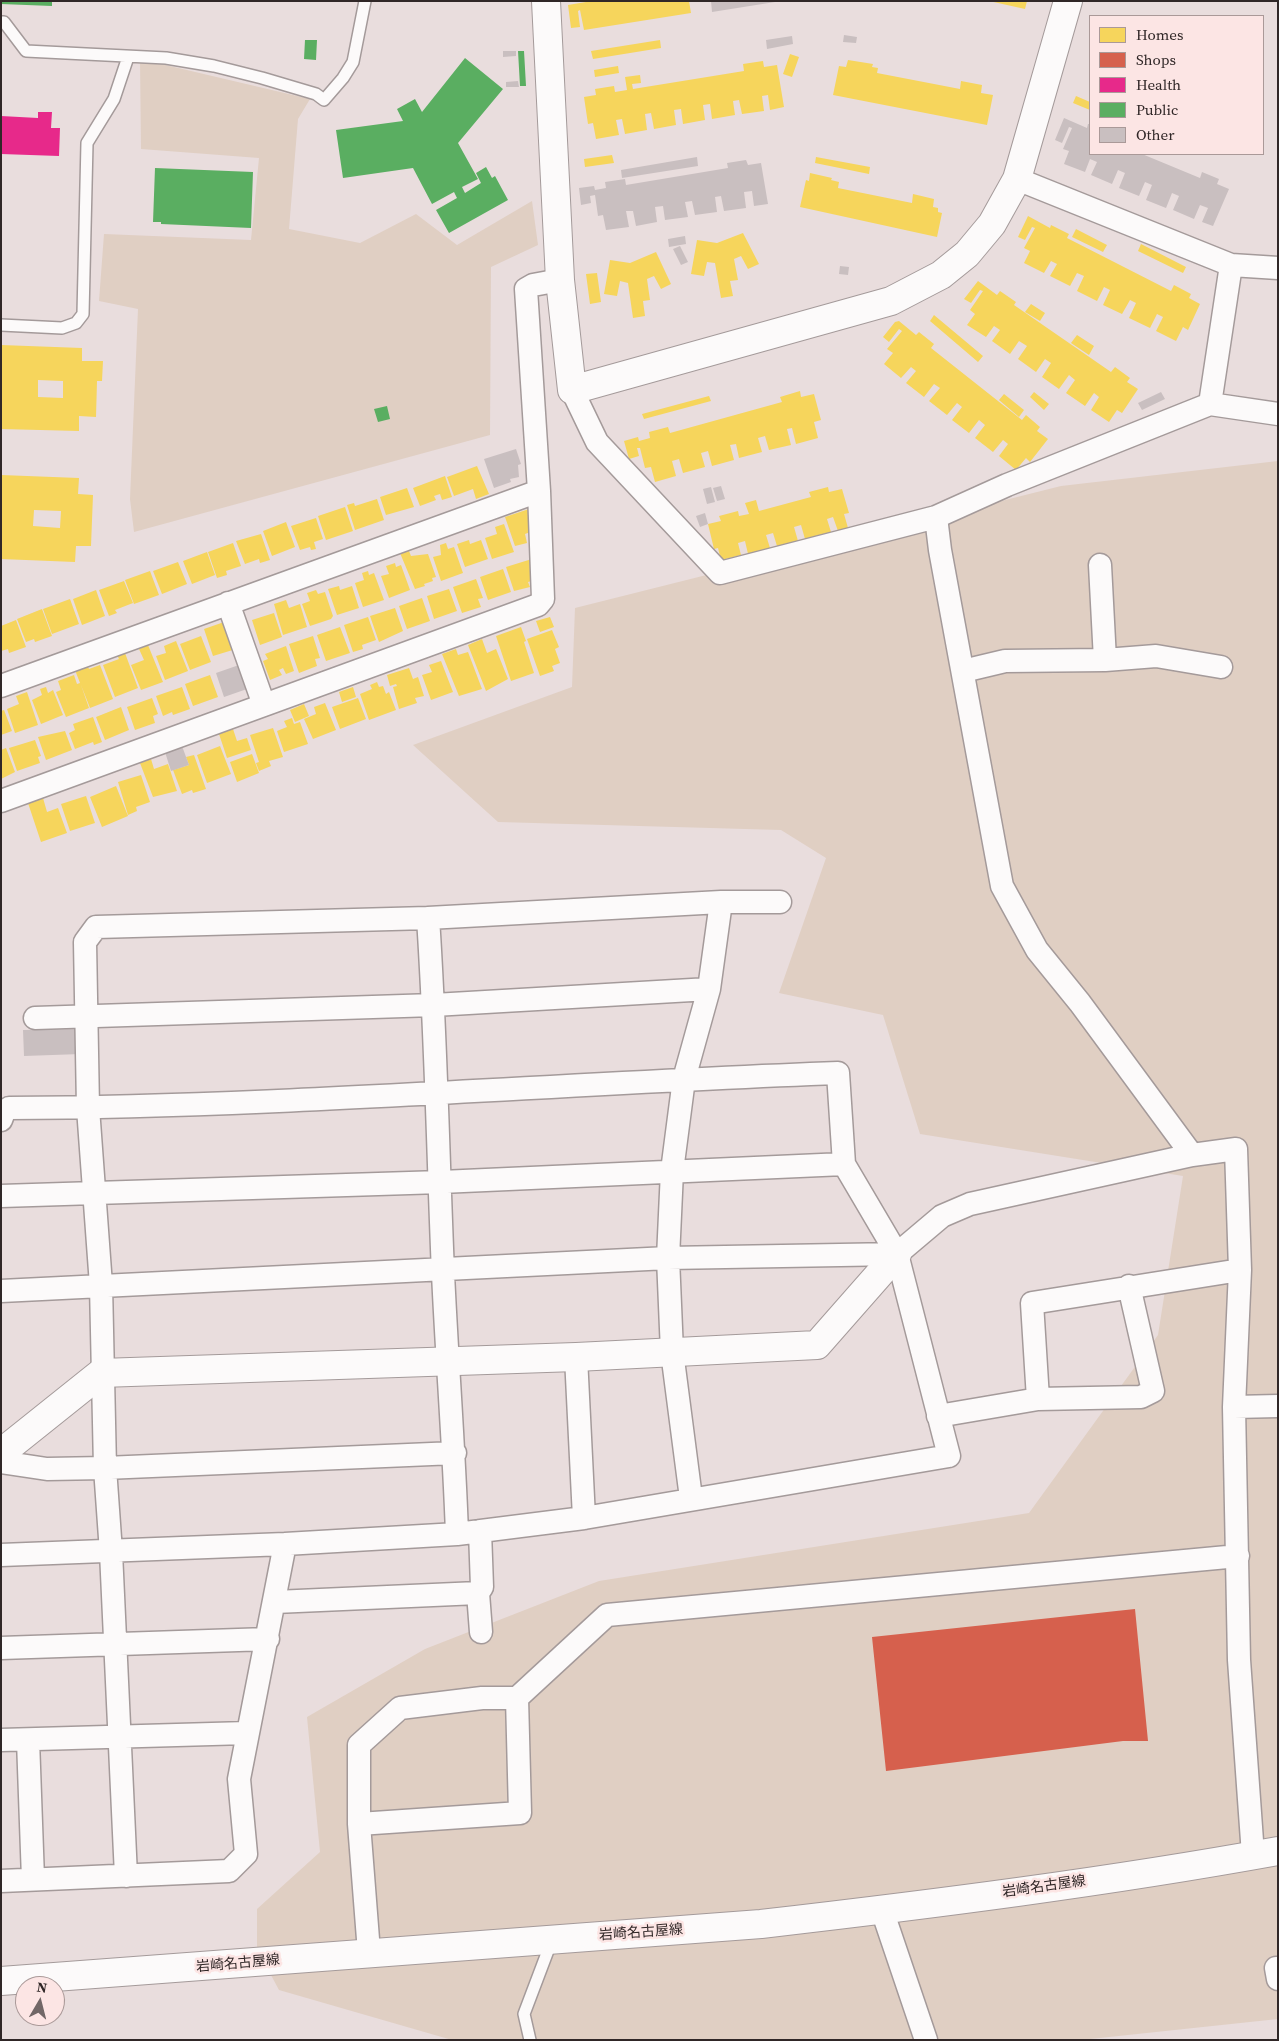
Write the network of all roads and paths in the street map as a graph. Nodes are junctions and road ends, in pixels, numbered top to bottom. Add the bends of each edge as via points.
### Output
1 (365, 1) edge
2 (546, 1) edge
3 (1068, 1) edge
4 (1, 22) edge
5 (128, 57) junction
6 (1017, 179) junction
7 (1231, 265) junction
8 (1278, 268) edge
9 (560, 280) junction
10 (1, 325) edge
11 (572, 390) junction
12 (1210, 404) junction
13 (1278, 414) edge
14 (539, 491) junction
15 (936, 517) junction
16 (1100, 565) dead end
17 (228, 603) junction
18 (1105, 660) junction
19 (1221, 667) dead end
20 (963, 671) junction
21 (1, 686) edge
22 (264, 705) junction
23 (1, 801) edge
24 (721, 902) junction
25 (780, 902) dead end
26 (428, 918) junction
27 (708, 989) junction
28 (434, 1005) junction
29 (88, 1016) junction
30 (35, 1018) dead end
31 (684, 1078) junction
32 (436, 1094) junction
33 (88, 1108) junction
34 (1, 1120) edge
35 (1192, 1155) junction
36 (844, 1164) junction
37 (672, 1171) junction
38 (441, 1182) junction
39 (93, 1195) junction
40 (1, 1196) edge
41 (897, 1254) junction
42 (668, 1258) junction
43 (1240, 1270) junction
44 (443, 1271) junction
45 (100, 1285) junction
46 (1129, 1286) junction
47 (1, 1291) edge
48 (672, 1352) junction
49 (576, 1357) junction
50 (448, 1362) junction
51 (101, 1373) junction
52 (1038, 1399) junction
53 (1278, 1406) edge
54 (1234, 1407) junction
55 (938, 1416) junction
56 (1, 1453) edge
57 (455, 1453) junction
58 (1, 1462) edge
59 (105, 1468) junction
60 (691, 1498) junction
61 (584, 1518) junction
62 (480, 1531) junction
63 (457, 1534) junction
64 (285, 1544) junction
65 (111, 1552) junction
66 (1, 1556) edge
67 (1238, 1556) junction
68 (478, 1593) junction
69 (275, 1602) junction
70 (481, 1632) dead end
71 (268, 1639) junction
72 (115, 1643) junction
73 (1, 1648) edge
74 (517, 1698) junction
75 (247, 1733) junction
76 (118, 1737) junction
77 (1, 1740) edge
78 (28, 1740) junction
79 (359, 1824) junction
80 (1265, 1853) edge
81 (126, 1876) junction
82 (33, 1879) junction
83 (1, 1880) edge
84 (882, 1910) junction
85 (552, 1940) junction
86 (369, 1952) junction
87 (1278, 1968) edge
88 (1278, 1978) edge
89 (1, 1981) edge
90 (530, 2040) edge
91 (926, 2040) edge

1 - 5 lane via 353,62 344,78 324,100 316,94 214,66 166,58
2 - 9 street
3 - 6 street
4 - 5 lane via 26,51
5 - 10 lane via 114,99 87,143 83,314 76,322 62,328
6 - 7 street
6 - 11 street via 992,224 967,254 941,275 891,301
7 - 8 street
7 - 12 street
9 - 11 street
9 - 14 street via 526,289
11 - 15 street via 597,442 720,573
12 - 13 street
12 - 15 street via 1007,485
14 - 17 street
14 - 22 street via 543,599 538,605
15 - 20 street
16 - 18 street
17 - 21 street
17 - 22 street
18 - 19 street via 1156,656
18 - 20 street via 1005,661
20 - 35 street via 1002,886 1037,950
22 - 23 street
24 - 25 street
24 - 26 street
24 - 27 street
26 - 28 street
26 - 29 street via 96,927 85,942
27 - 28 street
27 - 31 street
28 - 29 street
28 - 32 street
29 - 30 street
29 - 33 street
31 - 32 street
31 - 36 street via 838,1073
31 - 37 street
32 - 33 street
32 - 38 street
33 - 34 street via 9,1108
33 - 39 street
35 - 41 street via 970,1204 942,1216
35 - 43 street via 1236,1148
36 - 37 street
36 - 41 street
37 - 38 street
37 - 42 street
38 - 39 street
38 - 44 street
39 - 40 street
39 - 45 street
41 - 42 street
41 - 48 street via 817,1345
41 - 55 street
42 - 44 street
42 - 48 street
43 - 46 street
43 - 54 street
44 - 45 street
44 - 50 street
45 - 47 street
45 - 51 street
46 - 52 street via 1032,1303
46 - 52 street via 1153,1390 1141,1397
48 - 49 street
48 - 60 street
49 - 50 street
49 - 61 street
50 - 51 street
50 - 57 street
51 - 56 street
51 - 59 street
52 - 55 street
53 - 54 street
54 - 67 street
55 - 60 street via 949,1456
57 - 59 street
57 - 63 street
58 - 59 street via 47,1469
59 - 65 street
60 - 61 street
61 - 62 street
62 - 63 street
62 - 68 street via 482,1587
63 - 64 street
64 - 65 street
64 - 69 street
65 - 66 street
65 - 72 street
67 - 74 street via 607,1615
67 - 80 street via 1239,1660
68 - 69 street
68 - 70 street
69 - 71 street
71 - 72 street
71 - 75 street
72 - 73 street
72 - 76 street
74 - 79 street via 482,1698 400,1708 359,1746
74 - 79 street via 520,1813
75 - 76 street
75 - 81 street via 240,1779 246,1854 229,1871
76 - 78 street
76 - 81 street
77 - 78 street
78 - 82 street
79 - 86 street
80 - 84 street, 岩崎名古屋線 via 1175,1870
81 - 82 street
82 - 83 street
84 - 85 street, 岩崎名古屋線 via 761,1924
84 - 91 street
85 - 86 street, 岩崎名古屋線
85 - 90 lane via 524,2014
86 - 89 street, 岩崎名古屋線
87 - 88 street

